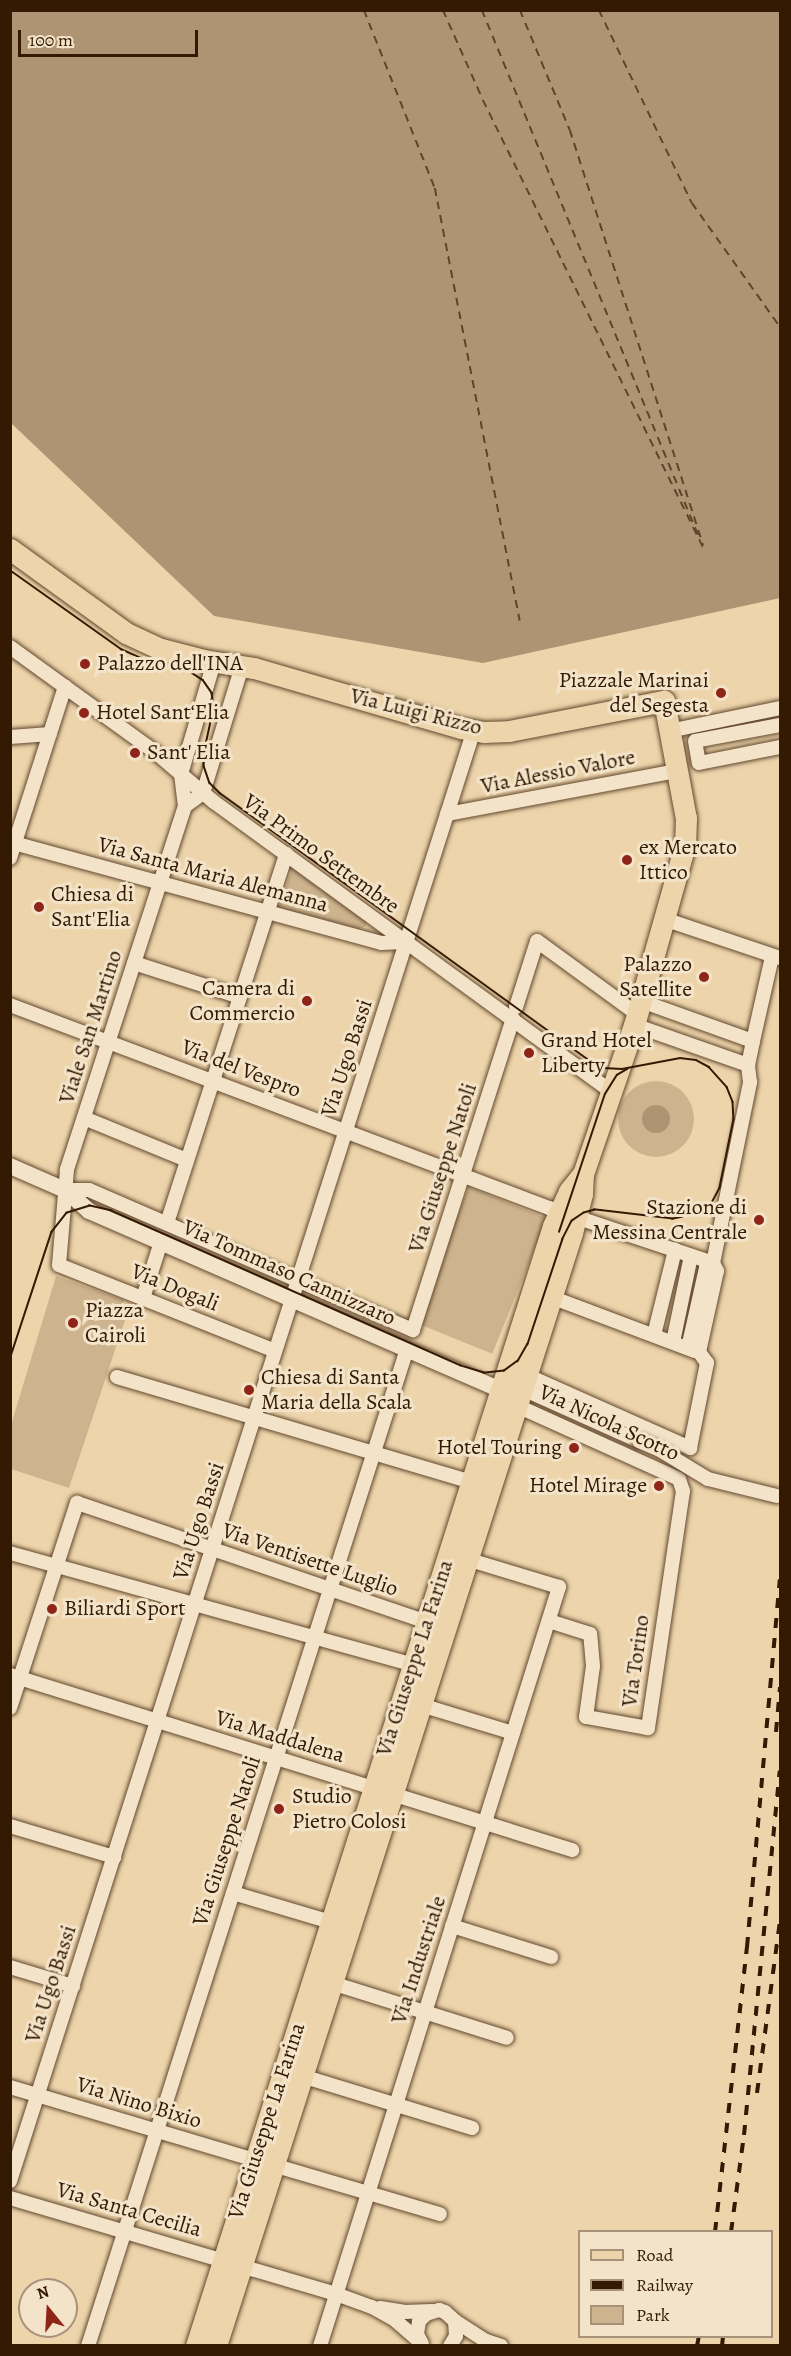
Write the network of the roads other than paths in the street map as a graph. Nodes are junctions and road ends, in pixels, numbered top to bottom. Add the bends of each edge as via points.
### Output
1 (10, 549) edge
2 (10, 647) edge
3 (214, 662) junction
4 (242, 666) junction
5 (65, 687) junction
6 (780, 708) edge
7 (780, 725) edge
8 (474, 730) junction
9 (669, 731) junction
10 (50, 734) junction
11 (10, 737) edge
12 (780, 747) edge
13 (677, 771) junction
14 (181, 774) junction
15 (203, 793) junction
16 (185, 806) junction
17 (447, 814) junction
18 (13, 843) edge
19 (286, 854) junction
20 (10, 858) edge
21 (160, 883) junction
22 (267, 912) junction
23 (664, 919) junction
24 (406, 942) junction
25 (776, 958) edge
26 (134, 963) junction
27 (774, 984) edge
28 (240, 997) junction
29 (10, 1005) edge
30 (514, 1013) junction
31 (637, 1013) junction
32 (753, 1041) junction
33 (109, 1042) junction
34 (748, 1065) junction
35 (213, 1081) junction
36 (611, 1091) junction
37 (84, 1118) junction
38 (346, 1131) junction
39 (187, 1160) junction
40 (10, 1166) edge
41 (463, 1175) junction
42 (65, 1190) junction
43 (567, 1214) junction
44 (167, 1223) junction
45 (161, 1242) junction
46 (675, 1250) junction
47 (691, 1256) junction
48 (713, 1263) junction
49 (59, 1265) joint
50 (298, 1280) junction
51 (551, 1297) junction
52 (143, 1298) junction
53 (292, 1299) junction
54 (413, 1330) joint
55 (654, 1335) junction
56 (673, 1342) junction
57 (407, 1349) junction
58 (693, 1350) junction
59 (275, 1351) junction
60 (117, 1377) dead end
61 (516, 1389) junction
62 (254, 1418) junction
63 (374, 1453) junction
64 (680, 1481) joint
65 (471, 1482) junction
66 (779, 1496) edge
67 (212, 1549) junction
68 (10, 1553) edge
69 (467, 1559) junction
70 (56, 1566) junction
71 (330, 1589) junction
72 (195, 1604) junction
73 (549, 1621) junction
74 (427, 1622) junction
75 (315, 1638) junction
76 (413, 1665) junction
77 (15, 1676) edge
78 (421, 1704) junction
79 (10, 1708) edge
80 (158, 1721) junction
81 (513, 1733) junction
82 (276, 1758) junction
83 (383, 1791) junction
84 (485, 1823) junction
85 (10, 1826) edge
86 (572, 1850) dead end
87 (114, 1857) junction
88 (233, 1893) junction
89 (331, 1922) junction
90 (452, 1926) junction
91 (551, 1957) dead end
92 (10, 1967) edge
93 (332, 1983) junction
94 (73, 1986) junction
95 (425, 2012) junction
96 (507, 2038) dead end
97 (302, 2076) junction
98 (10, 2087) edge
99 (38, 2095) junction
100 (396, 2104) junction
101 (472, 2128) dead end
102 (157, 2130) junction
103 (264, 2162) junction
104 (10, 2181) edge
105 (368, 2193) junction
106 (10, 2198) edge
107 (440, 2214) dead end
108 (125, 2230) junction
109 (233, 2261) junction
110 (336, 2294) junction
111 (372, 2307) junction
112 (432, 2311) junction
113 (455, 2321) junction
114 (418, 2341) edge
115 (486, 2342) junction
116 (450, 2345) edge
117 (88, 2346) edge
118 (196, 2346) edge
119 (216, 2346) edge
120 (320, 2346) edge
121 (501, 2346) edge

1 - 3 main road, Via Luigi Rizzo via 136,639 175,654
2 - 5 street, Via Primo Settembre
3 - 4 main road, Via Luigi Rizzo
3 - 14 street
4 - 8 main road, Via Luigi Rizzo
4 - 15 street
5 - 10 street
5 - 14 street, Via Primo Settembre
6 - 9 street
7 - 12 street via 695,741 699,762
8 - 9 main road, Via Luigi Rizzo via 520,729 664,700
8 - 17 street, Via Ugo Bassi
9 - 13 main road
10 - 11 street
10 - 18 street
13 - 17 street, Via Alessio Valore
13 - 23 main road via 687,833
14 - 15 street, Via Primo Settembre
14 - 16 street
15 - 16 street
15 - 19 street, Via Primo Settembre
16 - 21 street, Viale San Martino
17 - 24 street, Via Ugo Bassi
18 - 20 street
18 - 21 street, Via Santa Maria Alemanna
19 - 22 street
19 - 24 street, Via Primo Settembre
21 - 22 street, Via Santa Maria Alemanna
21 - 26 street, Viale San Martino
22 - 24 street, Via Santa Maria Alemanna via 381,943
22 - 28 street
23 - 25 street
23 - 31 main road
24 - 30 street, Via Primo Settembre
24 - 38 street, Via Ugo Bassi
25 - 27 street
26 - 28 street
26 - 33 street, Viale San Martino
27 - 32 street
28 - 35 street
29 - 33 street, Via del Vespro
30 - 31 street, Via Giuseppe Natoli via 537,941
30 - 36 street, Via Primo Settembre
30 - 41 street, Via Giuseppe Natoli
31 - 32 street
31 - 34 street
31 - 36 main road
32 - 34 street
33 - 35 street, Via del Vespro
33 - 37 street, Viale San Martino
34 - 48 street via 750,1082
35 - 38 street, Via del Vespro
35 - 39 street
36 - 43 main road via 583,1174 569,1191
37 - 39 street
37 - 42 street, Viale San Martino via 67,1170
38 - 41 street, Via del Vespro
38 - 50 street, Via Ugo Bassi
39 - 44 street
40 - 42 street, Via Tommaso Cannizzaro
41 - 43 street, Via del Vespro
41 - 54 street, Via Giuseppe Natoli
42 - 44 street, Via Tommaso Cannizzaro via 89,1190
42 - 45 street, Via Tommaso Cannizzaro via 89,1211
42 - 49 street, Viale San Martino
43 - 46 street, Via del Vespro
43 - 51 main road, Via Giuseppe La Farina
43 - 61 main road, Via Giuseppe La Farina
44 - 50 street, Via Tommaso Cannizzaro
45 - 52 street
45 - 53 street, Via Tommaso Cannizzaro
46 - 47 street, Via del Vespro
46 - 55 street
47 - 48 street, Via del Vespro
47 - 56 street
48 - 58 street via 706,1268
49 - 52 street, Via Dogali
50 - 53 street, Via Ugo Bassi
50 - 54 street, Via Tommaso Cannizzaro
51 - 55 street
51 - 61 main road, Via Giuseppe La Farina
52 - 59 street, Via Dogali
53 - 57 street, Via Tommaso Cannizzaro
53 - 59 street, Via Ugo Bassi
55 - 56 street
56 - 58 street
57 - 61 street, Via Tommaso Cannizzaro
57 - 63 street, Via Giuseppe Natoli
58 - 61 street via 707,1363 690,1448
59 - 62 street, Via Ugo Bassi
60 - 62 street
61 - 64 street, Via Nicola Scotto
61 - 65 main road, Via Giuseppe La Farina
61 - 66 street, bridge via 660,1450 708,1479
61 - 69 main road, Via Giuseppe La Farina
62 - 63 street
62 - 67 street, Via Ugo Bassi
63 - 65 street
63 - 71 street, Via Giuseppe Natoli
64 - 73 street, Via Torino via 683,1491 648,1728 586,1718 593,1666 590,1634
65 - 74 main road, Via Giuseppe La Farina
67 - 70 street, Via Ventisette Luglio via 76,1503
67 - 71 street, Via Ventisette Luglio
67 - 72 street, Via Ugo Bassi
68 - 70 street
69 - 73 street, Via Industriale via 560,1587
69 - 78 main road, Via Giuseppe La Farina
70 - 72 street
70 - 77 street
71 - 74 street, Via Ventisette Luglio
71 - 75 street, Via Giuseppe Natoli
72 - 75 street
72 - 80 street, Via Ugo Bassi
73 - 81 street, Via Industriale
74 - 76 main road, Via Giuseppe La Farina
75 - 76 street
75 - 82 street, Via Giuseppe Natoli
76 - 83 main road, Via Giuseppe La Farina
77 - 79 street
77 - 80 street, Via Maddalena
78 - 81 street
78 - 83 main road, Via Giuseppe La Farina
80 - 82 street, Via Maddalena
80 - 87 street, Via Ugo Bassi
81 - 84 street, Via Industriale
82 - 83 street, Via Maddalena
82 - 88 street, Via Giuseppe Natoli
83 - 84 street, Via Maddalena
83 - 89 main road, Via Giuseppe La Farina
83 - 93 main road, Via Giuseppe La Farina
84 - 86 street, Via Maddalena
84 - 90 street, Via Industriale
85 - 87 street
87 - 94 street, Via Ugo Bassi
88 - 89 street
88 - 102 street, Via Giuseppe Natoli
89 - 103 main road, Via Giuseppe La Farina
90 - 91 street
90 - 95 street, Via Industriale
92 - 94 street
93 - 95 street
93 - 97 main road, Via Giuseppe La Farina
94 - 99 street, Via Ugo Bassi
95 - 96 street
95 - 100 street, Via Industriale
97 - 100 street
97 - 103 main road, Via Giuseppe La Farina
98 - 99 street, Via Nino Bixio
99 - 102 street, Via Nino Bixio
99 - 104 street, Via Ugo Bassi
100 - 101 street
100 - 105 street, Via Industriale
102 - 103 street, Via Nino Bixio
102 - 108 street, Via Giuseppe Natoli
103 - 105 street, Via Nino Bixio
103 - 109 main road, Via Giuseppe La Farina
105 - 107 street, Via Nino Bixio
105 - 110 street, Via Industriale
106 - 108 street, Via Santa Cecilia
108 - 109 street, Via Santa Cecilia
108 - 117 street, Via Giuseppe Natoli
109 - 110 street, Via Santa Cecilia
109 - 118 main road, Via Giuseppe La Farina
109 - 119 main road, Via Giuseppe La Farina
110 - 111 street, Via Santa Cecilia
110 - 120 street, Via Industriale
111 - 112 street, Via Santa Cecilia
111 - 114 street, Via Santa Cecilia via 395,2320
112 - 113 street via 445,2312
112 - 114 street via 422,2317
113 - 115 street
113 - 116 street via 456,2337
115 - 116 street
115 - 121 street

